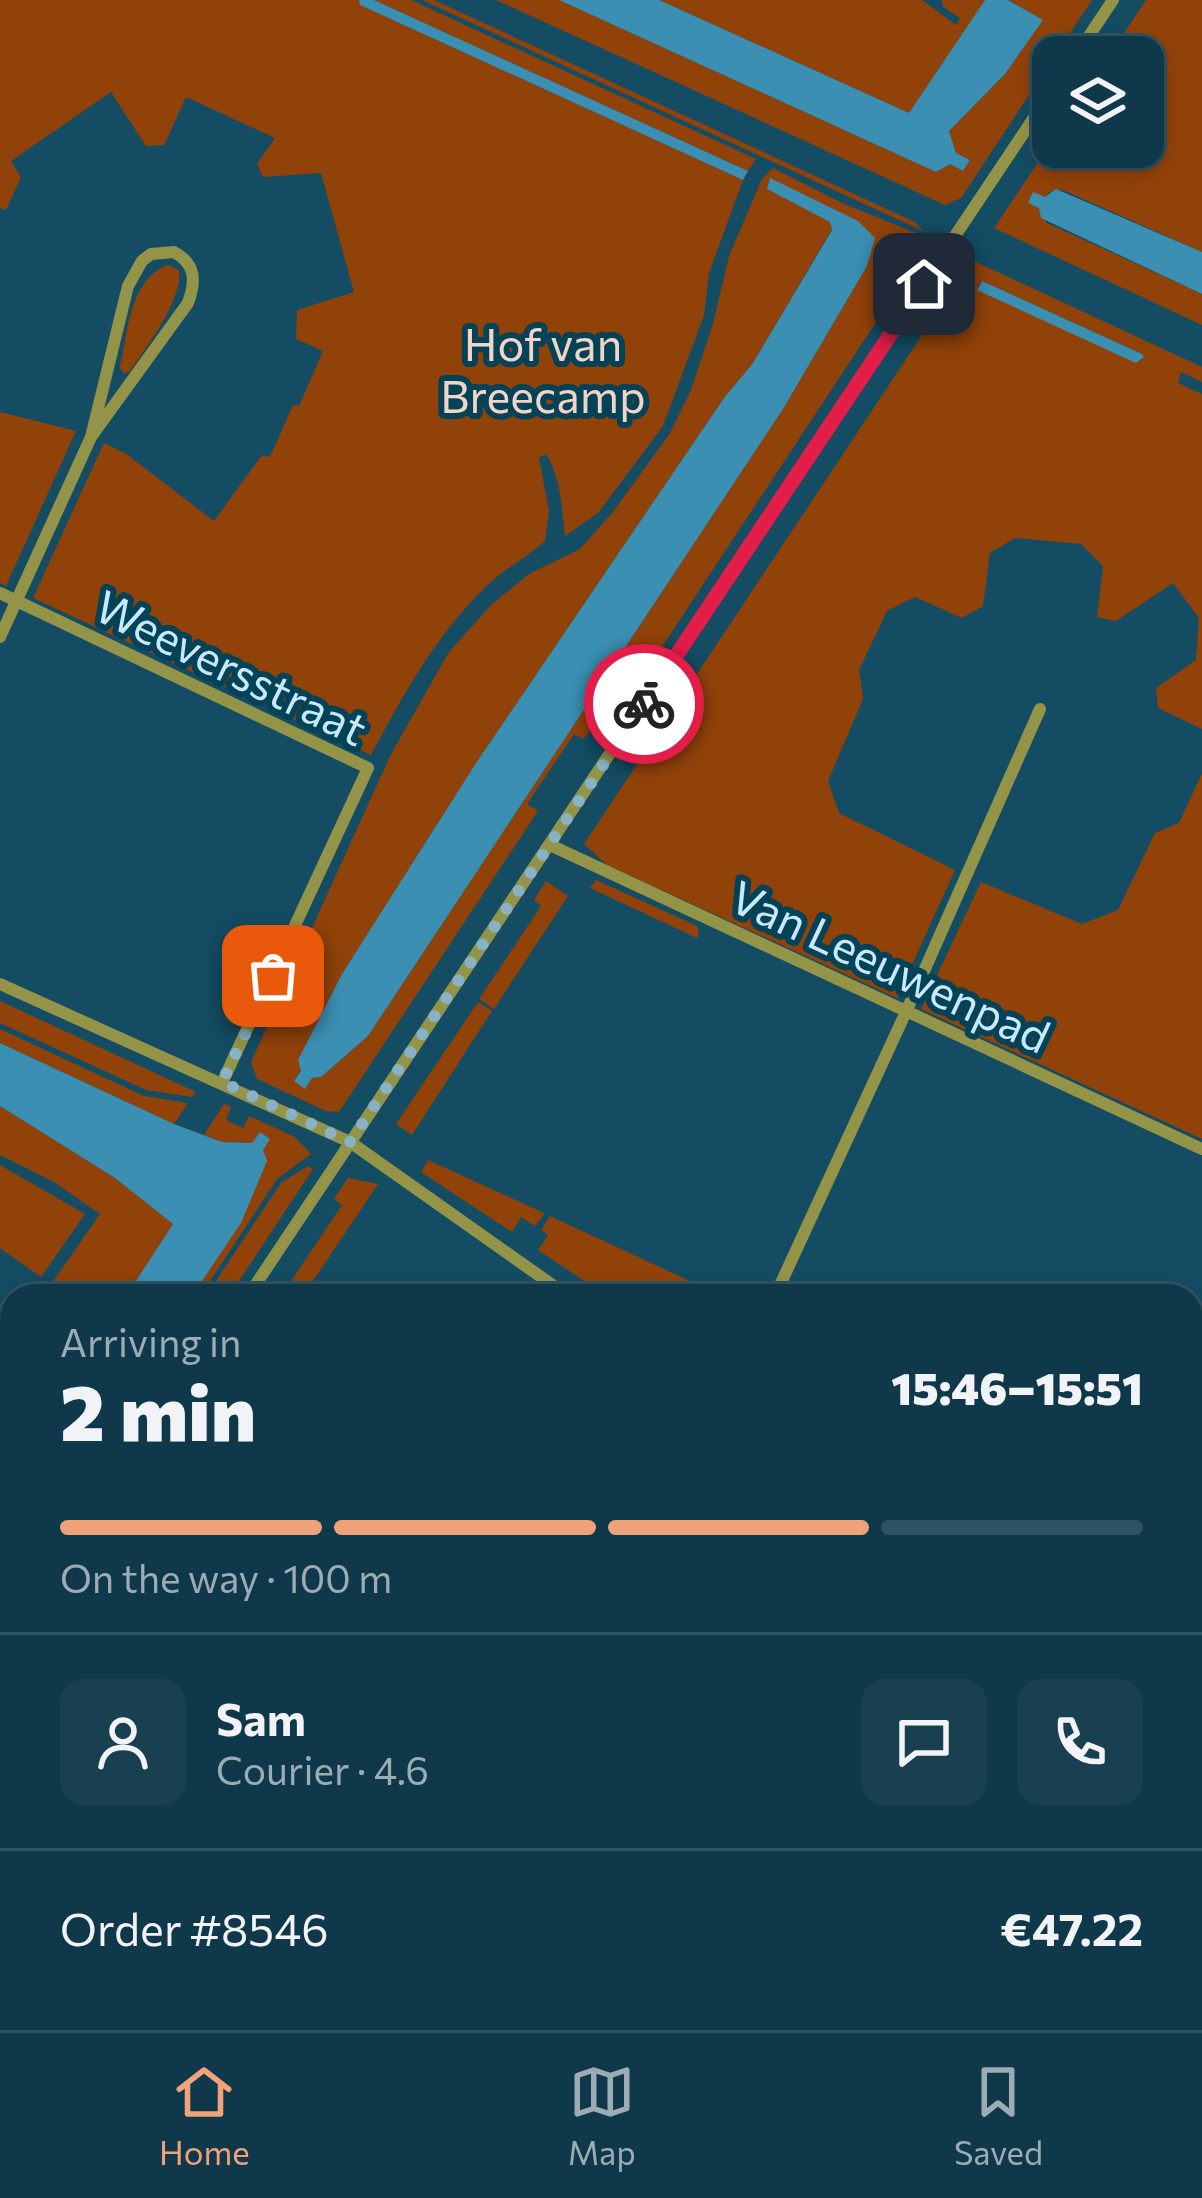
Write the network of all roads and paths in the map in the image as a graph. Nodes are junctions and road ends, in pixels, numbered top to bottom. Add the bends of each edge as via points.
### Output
1 (1112, 0) edge
2 (1089, 36) edge
3 (1032, 120) edge
4 (91, 437) junction
5 (0, 593) edge
6 (16, 601) junction
7 (0, 637) edge
8 (1040, 709) dead end
9 (550, 845) junction
10 (0, 984) edge
11 (905, 1014) junction
12 (222, 1082) junction
13 (350, 1142) junction
14 (1202, 1149) edge
15 (256, 1284) edge
16 (551, 1284) edge
17 (781, 1284) edge

1 - 2 street
3 - 9 street
4 - 4 street via 188,303 194,277 174,252 151,254 128,286
4 - 6 street
5 - 6 street, Weeversstraat
6 - 7 street
6 - 12 street, Weeversstraat via 368,768
8 - 11 street
9 - 11 street, Van Leeuwenpad
9 - 13 street
10 - 12 street
11 - 14 street, Van Leeuwenpad
11 - 17 street
12 - 13 street
13 - 15 street
13 - 16 street

